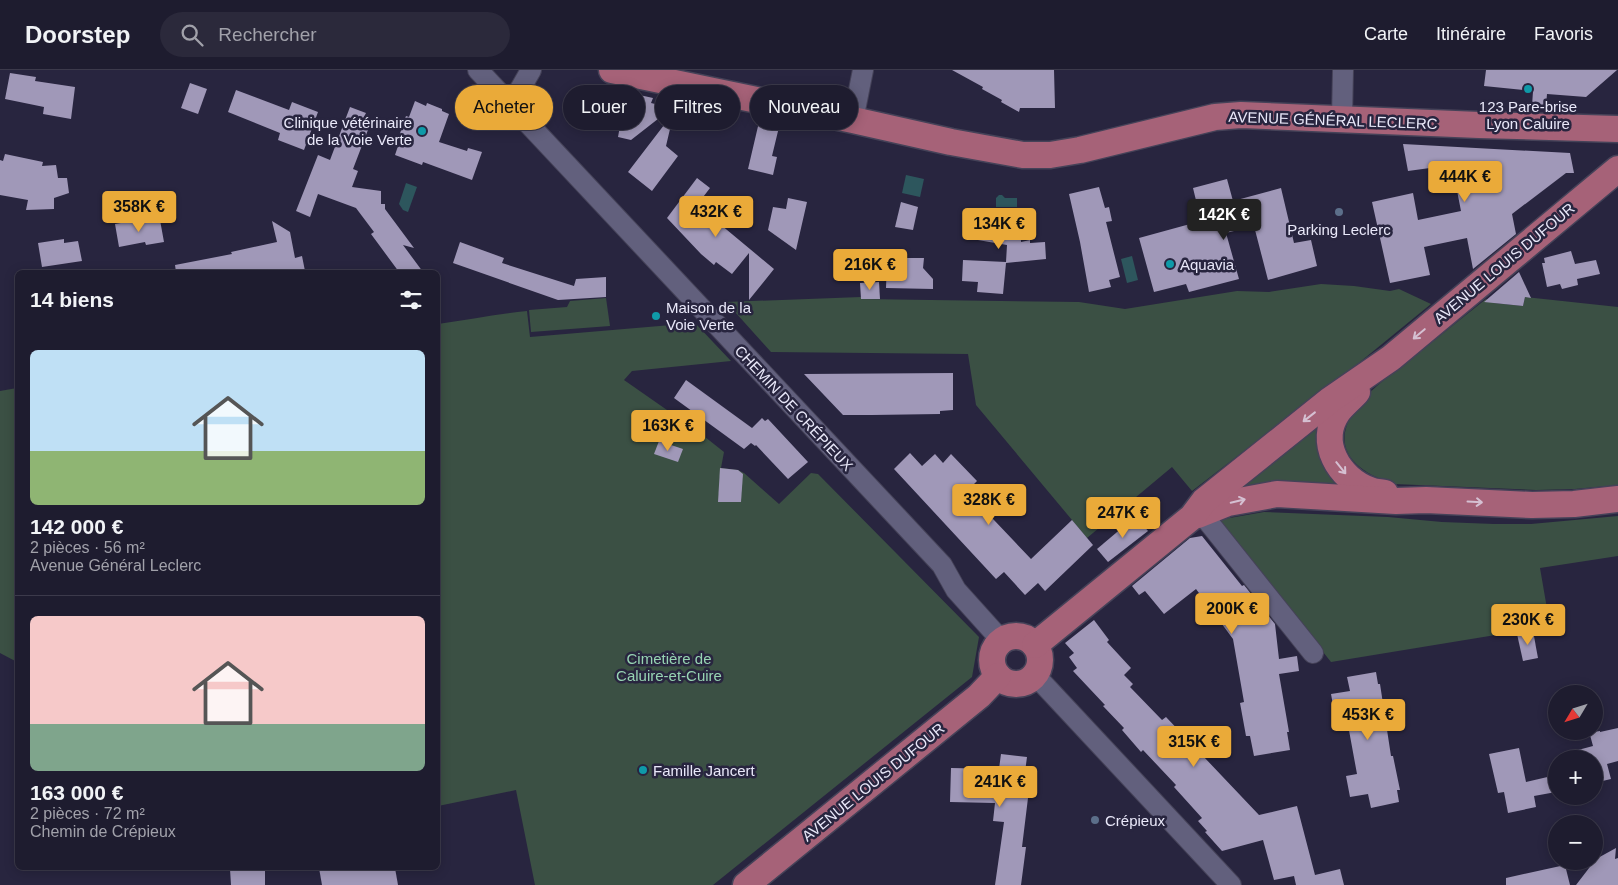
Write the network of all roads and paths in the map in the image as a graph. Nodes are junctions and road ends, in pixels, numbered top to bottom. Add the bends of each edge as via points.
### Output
1 (478, 70) edge
2 (531, 70) edge
3 (612, 70) edge
4 (863, 70) edge
5 (1343, 70) edge
6 (492, 85) edge
7 (522, 85) edge
8 (858, 95) edge
9 (750, 99) edge
10 (1342, 118) junction
11 (858, 121) edge
12 (1618, 129) edge
13 (534, 130) edge
14 (1618, 169) edge
15 (1391, 358) junction
16 (1618, 499) edge
17 (1426, 500) junction
18 (1197, 516) junction
19 (1001, 640) junction
20 (1035, 645) junction
21 (1313, 653) dead end
22 (1035, 675) junction
23 (998, 676) junction
24 (746, 885) edge
25 (1231, 885) edge

1 - 6 street, CHEMIN DE CRÉPIEUX
2 - 7 street
3 - 9 main road, AVENUE GÉNÉRAL LECLERC
4 - 8 street
5 - 10 street
10 - 11 main road, AVENUE GÉNÉRAL LECLERC via 1216,117 1050,155 1024,155
10 - 12 main road, AVENUE GÉNÉRAL LECLERC via 1479,126
13 - 19 street, CHEMIN DE CRÉPIEUX via 942,565 956,590
14 -> 15 main road, AVENUE LOUIS DUFOUR
15 -> 17 main road via 1337,412 1330,434 1332,455 1340,469 1370,490
15 -> 18 main road via 1330,400 1204,501
17 -> 16 main road via 1532,505
18 -> 17 main road via 1228,503 1277,494
18 - 20 main road
18 - 21 street
19 - 20 main road via 1023,637
19 - 23 main road via 992,653
20 - 22 main road via 1040,660
22 - 23 main road via 1016,684
22 - 25 street
23 - 24 main road, AVENUE LOUIS DUFOUR via 979,696

